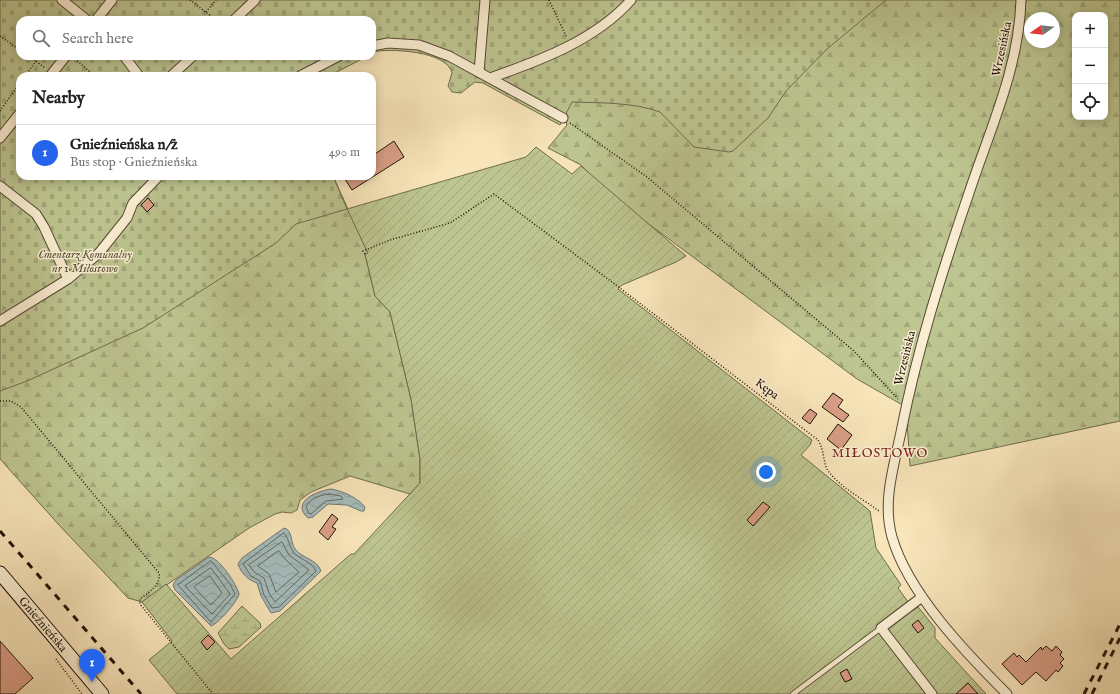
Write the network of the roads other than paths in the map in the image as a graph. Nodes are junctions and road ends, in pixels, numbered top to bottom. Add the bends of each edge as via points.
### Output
1 (62, 0) edge
2 (112, 0) edge
3 (255, 0) edge
4 (485, 0) edge
5 (631, 0) edge
6 (1021, 0) edge
7 (82, 16) edge
8 (99, 16) edge
9 (238, 16) edge
10 (376, 45) edge
11 (67, 60) edge
12 (127, 60) edge
13 (189, 60) edge
14 (331, 60) edge
15 (54, 72) edge
16 (136, 72) edge
17 (175, 72) edge
18 (308, 72) edge
19 (478, 72) junction
20 (490, 78) junction
21 (16, 118) edge
22 (563, 118) road end
23 (0, 138) edge
24 (155, 180) edge
25 (0, 186) edge
26 (68, 279) junction
27 (0, 321) edge
28 (0, 573) edge
29 (922, 597) junction
30 (881, 628) junction
31 (102, 694) edge
32 (793, 694) edge
33 (932, 694) edge
34 (1007, 694) edge

1 - 7 street
2 - 8 street
3 - 9 street
4 - 19 street
5 - 20 street via 603,25 570,44
6 - 29 street, Wrzesińska via 1013,62 938,283 914,367 892,476 889,519 898,552
10 - 19 street via 388,43 419,45 449,56
11 - 15 street
12 - 16 street
13 - 17 street
14 - 18 street
19 - 20 street
20 - 22 street
21 - 23 street
24 - 26 street via 134,203 128,218 99,253
25 - 26 street via 36,214
26 - 27 street
28 - 31 street, Gnieźnieńska
29 - 30 street
29 - 34 street, Wrzesińska
30 - 32 lane
30 - 33 street

